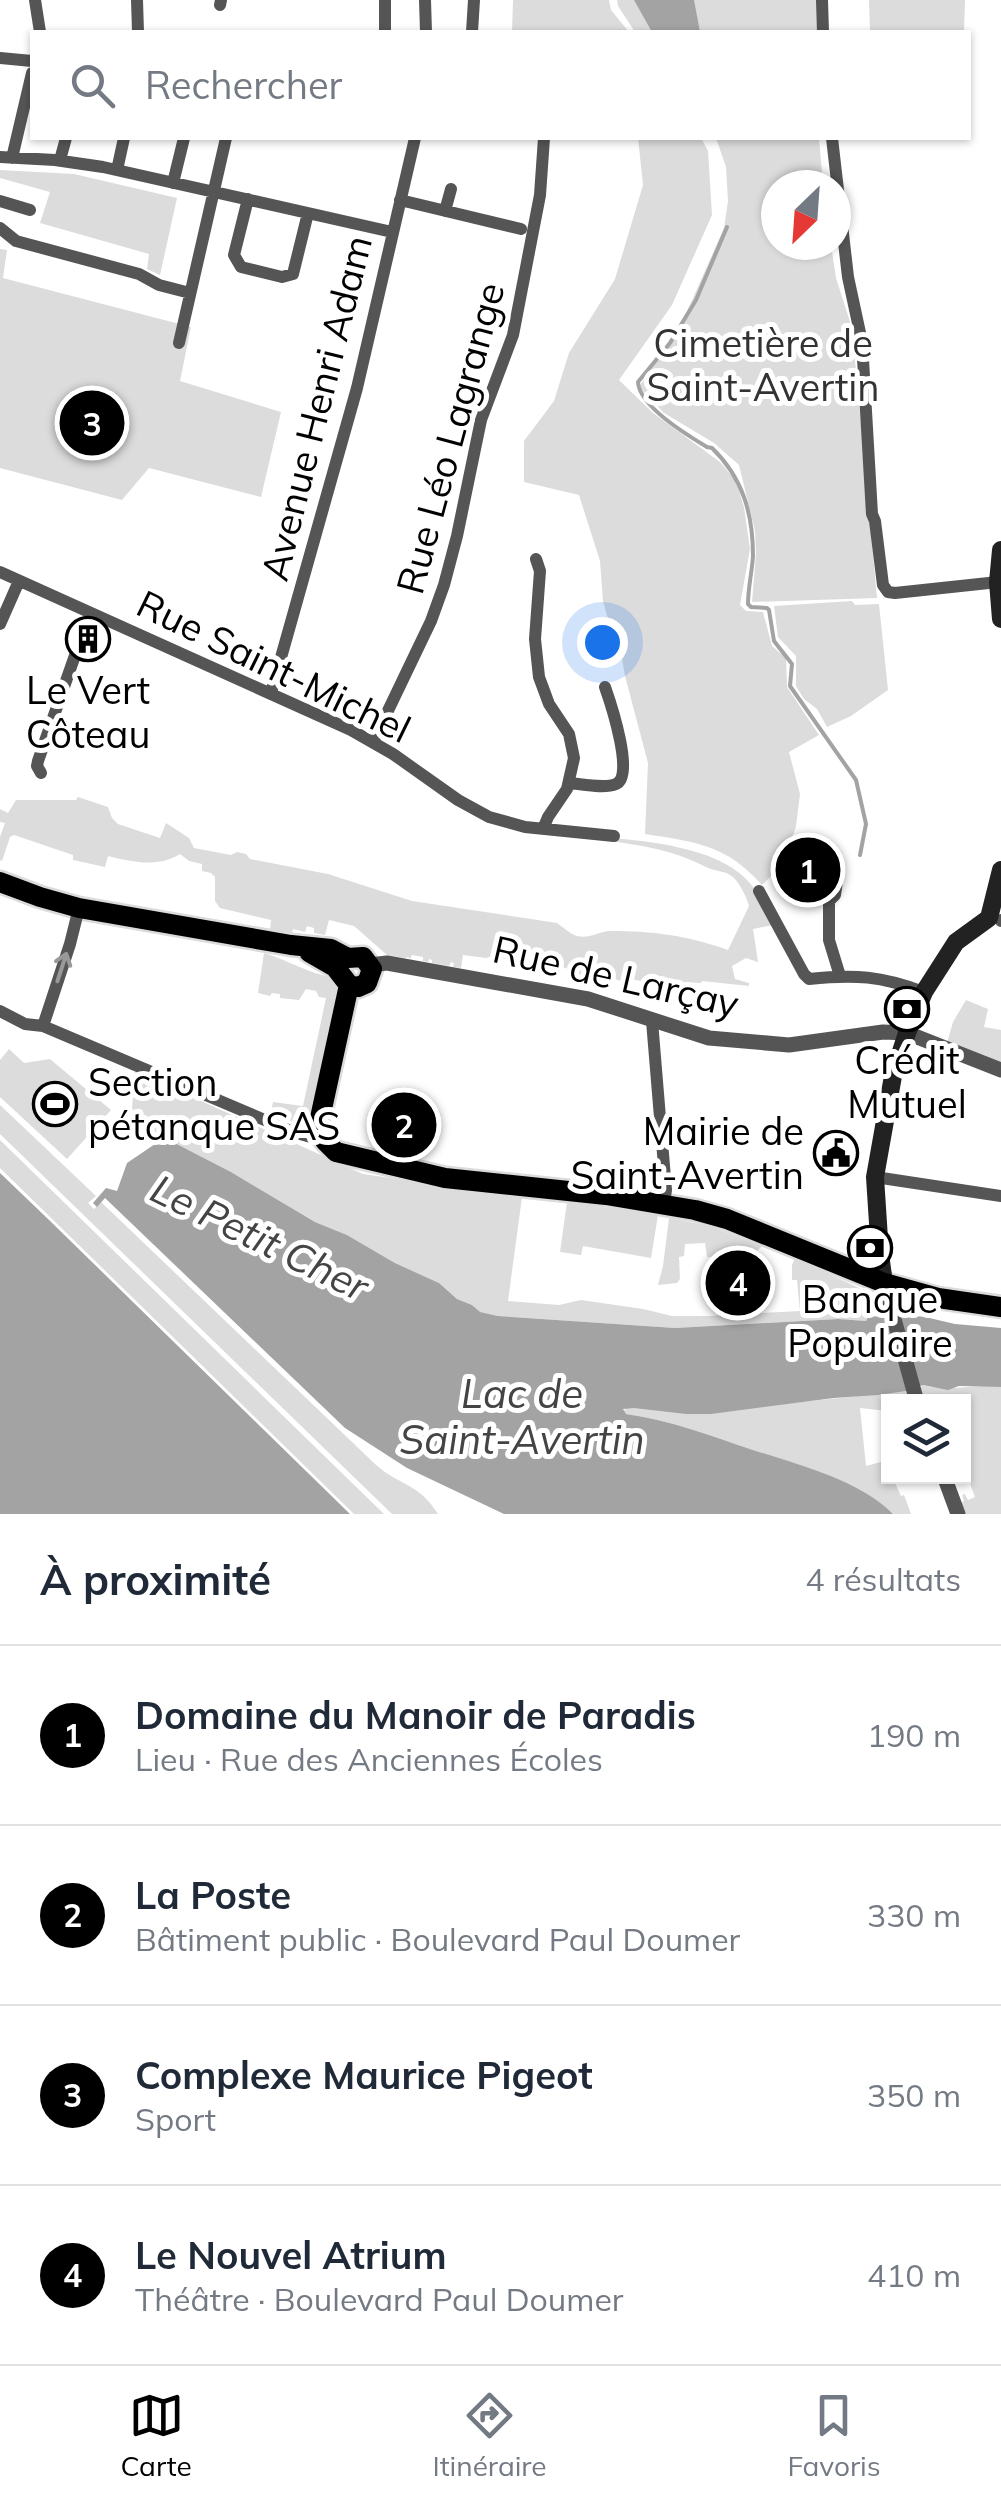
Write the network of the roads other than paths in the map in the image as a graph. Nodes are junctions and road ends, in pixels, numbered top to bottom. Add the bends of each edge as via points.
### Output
1 (34, 0) edge
2 (137, 0) edge
3 (385, 0) edge
4 (425, 0) edge
5 (474, 0) edge
6 (822, 0) edge
7 (40, 30) edge
8 (138, 30) edge
9 (385, 30) edge
10 (426, 30) edge
11 (472, 30) edge
12 (823, 30) edge
13 (0, 58) edge
14 (30, 61) edge
15 (30, 80) edge
16 (65, 140) edge
17 (124, 140) edge
18 (184, 140) edge
19 (226, 140) edge
20 (415, 140) edge
21 (544, 140) edge
22 (832, 140) edge
23 (6, 158) edge
24 (60, 160) junction
25 (117, 170) junction
26 (174, 183) junction
27 (451, 189) dead end
28 (213, 192) junction
29 (248, 200) junction
30 (400, 200) junction
31 (0, 201) edge
32 (30, 210) dead end
33 (446, 211) junction
34 (308, 213) junction
35 (0, 228) edge
36 (521, 229) dead end
37 (392, 232) junction
38 (190, 293) junction
39 (179, 343) dead end
40 (1001, 550) edge
41 (536, 559) dead end
42 (0, 572) edge
43 (19, 581) junction
44 (998, 582) junction
45 (1001, 619) edge
46 (0, 624) edge
47 (79, 644) dead end
48 (605, 687) dead end
49 (272, 693) junction
50 (373, 742) junction
51 (41, 774) dead end
52 (569, 783) junction
53 (543, 829) junction
54 (614, 836) dead end
55 (840, 867) dead end
56 (1001, 870) edge
57 (0, 882) edge
58 (759, 891) dead end
59 (79, 908) junction
60 (998, 920) edge
61 (370, 965) joint
62 (350, 975) junction
63 (840, 976) junction
64 (924, 992) junction
65 (0, 1011) edge
66 (652, 1021) junction
67 (43, 1026) junction
68 (907, 1033) junction
69 (1001, 1070) edge
70 (320, 1118) junction
71 (293, 1132) junction
72 (325, 1141) junction
73 (366, 1159) junction
74 (875, 1177) junction
75 (1001, 1196) edge
76 (664, 1204) junction
77 (884, 1284) junction
78 (1001, 1307) edge
79 (915, 1394) edge
80 (947, 1484) edge
81 (958, 1514) edge

1 - 7 street
2 - 8 street
3 - 9 street
4 - 10 street
5 - 11 street
6 - 12 street
13 - 14 street
15 - 23 street
16 - 24 street
17 - 25 street
18 - 26 street
19 - 28 street
20 - 30 street, Avenue Henri Adam
21 - 50 street, Rue Léo Lagrange via 517,319 481,420 444,585
22 - 44 street via 862,342 883,586 888,592
23 - 24 street
24 - 25 street
25 - 26 street
26 - 28 street
27 - 33 street
28 - 29 street
28 - 38 street
29 - 34 street
29 - 34 street via 236,262 282,277 293,274
30 - 33 street
30 - 37 street, Avenue Henri Adam
31 - 32 street
33 - 36 street
34 - 37 street
35 - 38 street via 16,241
37 - 49 street, Avenue Henri Adam via 358,388
38 - 39 street
40 - 44 main road
41 - 52 street via 536,664 545,696 572,741
42 - 43 street, Rue Saint-Michel
43 - 46 street
43 - 49 street, Rue Saint-Michel
44 - 45 main road
47 - 51 street via 38,761
48 - 52 street via 623,780 608,786
49 - 50 street, Rue Saint-Michel
50 - 53 street, Rue Saint-Michel via 470,808
52 - 53 street
53 - 54 street, Rue Saint-Michel
55 - 63 street via 836,895 828,901
56 - 60 main road
57 - 59 main road
58 - 63 street via 809,980
59 - 62 main road via 294,946
67 -> 59 street
60 - 64 main road via 956,942
61 - 62 main road via 363,957
61 - 66 street, Rue de Larçay via 588,999
62 - 70 main road
62 - 73 main road via 332,1125 344,1147
63 - 64 street
64 - 68 main road
65 - 67 street
66 - 68 street, Rue de Larçay via 710,1038 789,1045
66 - 76 street
67 - 71 street
68 - 69 street
68 - 74 main road
70 - 71 street
70 - 72 main road
71 - 72 street
72 - 73 main road via 336,1152
73 - 76 main road via 445,1178
74 - 75 street
74 - 77 main road
76 - 77 main road via 727,1218
77 - 78 main road
77 - 79 street
80 - 81 street

